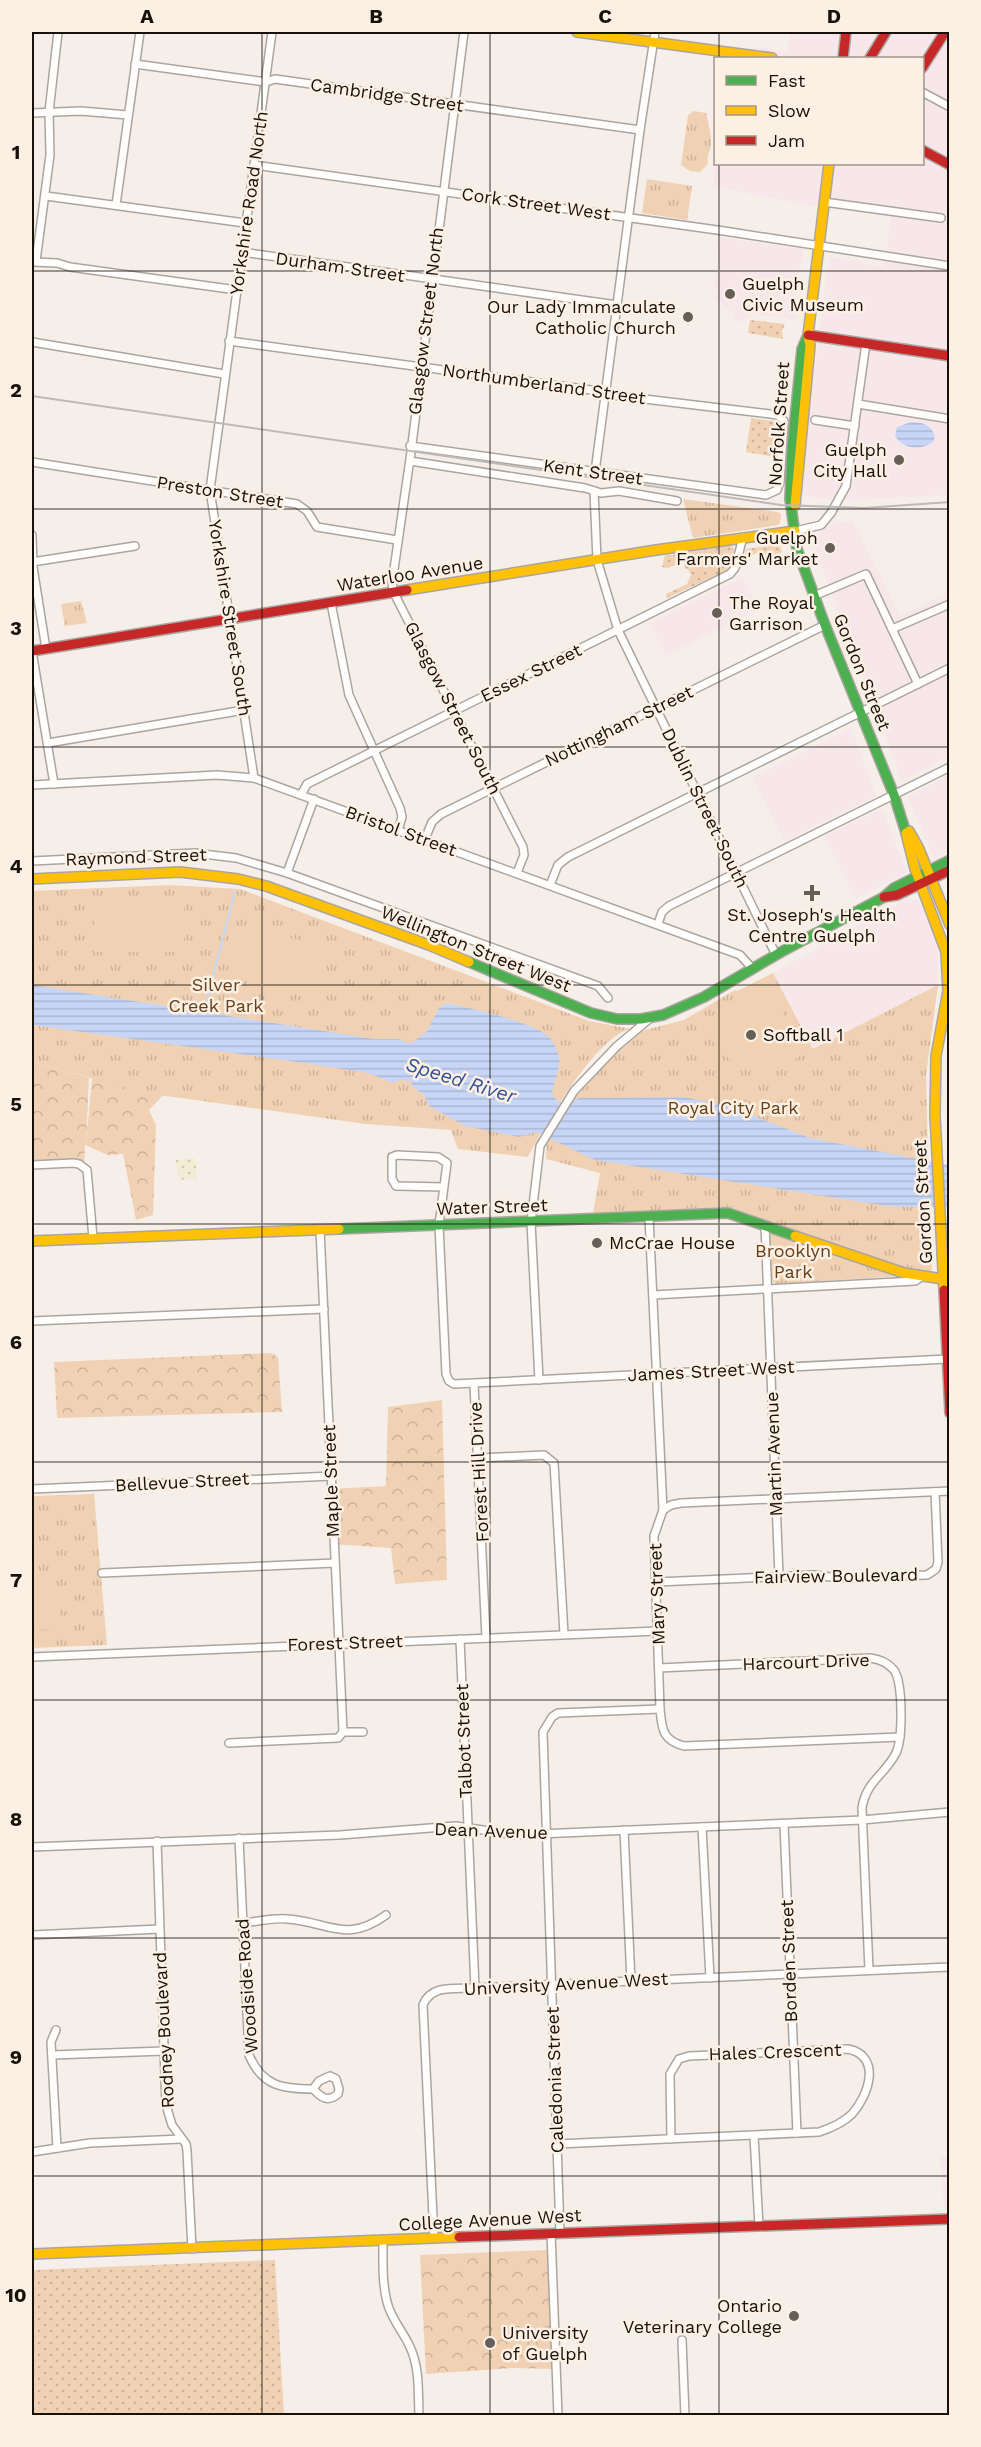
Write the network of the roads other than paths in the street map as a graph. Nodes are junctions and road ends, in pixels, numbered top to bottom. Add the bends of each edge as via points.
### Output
1 (58, 32) edge
2 (140, 32) edge
3 (272, 32) edge
4 (464, 32) edge
5 (577, 32) edge
6 (655, 32) edge
7 (846, 32) edge
8 (886, 32) edge
9 (945, 32) edge
10 (654, 42) junction
11 (765, 57) edge
12 (843, 57) edge
13 (871, 57) edge
14 (135, 64) junction
15 (924, 65) edge
16 (266, 82) junction
17 (924, 93) edge
18 (455, 104) junction
19 (950, 107) edge
20 (49, 112) junction
21 (32, 113) edge
22 (128, 116) junction
23 (640, 130) junction
24 (924, 151) edge
25 (254, 165) junction
26 (829, 165) edge
27 (950, 165) edge
28 (443, 191) junction
29 (46, 196) junction
30 (824, 202) junction
31 (116, 206) junction
32 (629, 218) junction
33 (941, 218) dead end
34 (245, 223) junction
35 (819, 245) junction
36 (242, 252) junction
37 (34, 261) edge
38 (950, 266) edge
39 (432, 279) junction
40 (237, 290) junction
41 (617, 305) junction
42 (808, 335) junction
43 (229, 341) junction
44 (32, 342) edge
45 (867, 343) junction
46 (950, 356) edge
47 (420, 367) junction
48 (224, 374) junction
49 (606, 392) junction
50 (858, 404) junction
51 (950, 419) edge
52 (815, 420) dead end
53 (218, 424) joint
54 (854, 430) junction
55 (410, 446) junction
56 (410, 461) junction
57 (32, 462) edge
58 (595, 472) junction
59 (210, 490) junction
60 (594, 490) junction
61 (775, 492) joint
62 (677, 501) dead end
63 (795, 531) junction
64 (32, 535) edge
65 (743, 537) junction
66 (397, 540) junction
67 (135, 546) dead end
68 (597, 561) junction
69 (32, 562) edge
70 (394, 593) junction
71 (814, 596) junction
72 (331, 603) junction
73 (950, 604) edge
74 (230, 620) junction
75 (825, 625) junction
76 (892, 629) junction
77 (618, 630) junction
78 (46, 649) junction
79 (32, 651) edge
80 (950, 668) edge
81 (918, 684) junction
82 (656, 708) junction
83 (244, 710) junction
84 (455, 711) junction
85 (860, 712) junction
86 (48, 743) junction
87 (374, 751) junction
88 (950, 767) edge
89 (254, 778) junction
90 (54, 783) junction
91 (32, 785) edge
92 (494, 789) junction
93 (698, 793) junction
94 (301, 795) junction
95 (894, 795) junction
96 (314, 799) junction
97 (904, 824) junction
98 (398, 830) junction
99 (425, 839) junction
100 (950, 860) edge
101 (32, 861) edge
102 (950, 870) edge
103 (287, 873) junction
104 (517, 873) junction
105 (738, 873) junction
106 (930, 875) junction
107 (32, 879) edge
108 (919, 880) junction
109 (550, 885) junction
110 (658, 924) junction
111 (950, 925) edge
112 (776, 955) junction
113 (753, 968) junction
114 (949, 989) edge
115 (608, 998) dead end
116 (650, 1019) junction
117 (32, 1165) edge
118 (444, 1187) junction
119 (649, 1217) junction
120 (531, 1222) junction
121 (439, 1225) junction
122 (765, 1225) junction
123 (320, 1229) junction
124 (93, 1238) junction
125 (32, 1241) edge
126 (923, 1276) junction
127 (943, 1279) junction
128 (768, 1289) junction
129 (653, 1294) junction
130 (324, 1309) junction
131 (32, 1322) edge
132 (948, 1354) edge
133 (772, 1367) junction
134 (657, 1374) junction
135 (539, 1380) junction
136 (474, 1384) junction
137 (950, 1413) edge
138 (478, 1458) junction
139 (332, 1476) junction
140 (32, 1489) edge
141 (950, 1491) edge
142 (935, 1492) junction
143 (776, 1498) junction
144 (663, 1510) junction
145 (334, 1563) junction
146 (102, 1573) dead end
147 (779, 1576) junction
148 (657, 1582) junction
149 (658, 1631) junction
150 (564, 1634) junction
151 (486, 1638) junction
152 (460, 1639) junction
153 (339, 1643) junction
154 (32, 1657) edge
155 (660, 1668) junction
156 (660, 1709) junction
157 (343, 1732) junction
158 (363, 1732) dead end
159 (900, 1737) junction
160 (229, 1743) dead end
161 (950, 1812) edge
162 (862, 1820) junction
163 (784, 1824) junction
164 (467, 1827) junction
165 (702, 1827) junction
166 (624, 1830) junction
167 (546, 1833) junction
168 (239, 1838) junction
169 (157, 1841) junction
170 (32, 1847) edge
171 (386, 1915) dead end
172 (242, 1923) junction
173 (159, 1929) junction
174 (32, 1935) edge
175 (950, 1967) edge
176 (869, 1970) junction
177 (790, 1974) junction
178 (710, 1978) junction
179 (631, 1981) junction
180 (551, 1985) junction
181 (475, 1988) junction
182 (56, 2030) dead end
183 (793, 2050) junction
184 (164, 2051) junction
185 (52, 2055) junction
186 (313, 2089) dead end
187 (797, 2133) junction
188 (754, 2136) junction
189 (181, 2139) junction
190 (671, 2139) junction
191 (558, 2144) junction
192 (57, 2148) junction
193 (32, 2152) edge
194 (950, 2219) edge
195 (759, 2226) junction
196 (556, 2233) junction
197 (434, 2238) junction
198 (383, 2241) junction
199 (192, 2249) junction
200 (32, 2254) edge
201 (682, 2340) dead end
202 (419, 2415) edge
203 (558, 2415) edge
204 (685, 2415) edge

1 - 20 street
2 - 14 street
3 - 16 street, Yorkshire Road North
4 - 18 street, Glasgow Street North
5 - 10 main road
6 - 10 street
7 - 12 main road
8 - 13 main road
9 - 15 main road
10 - 11 main road
10 - 23 street
14 - 16 street, Cambridge Street
14 - 22 street
16 - 18 street, Cambridge Street via 275,79
16 - 25 street, Yorkshire Road North
17 - 19 street
18 - 23 street, Cambridge Street
18 - 28 street, Glasgow Street North
20 - 21 street
20 - 22 street
20 - 29 street
22 - 31 street
23 - 32 street
24 - 27 main road
25 - 28 street, Cork Street West
25 - 34 street, Yorkshire Road North
26 - 30 main road, Norfolk Street
28 - 32 street, Cork Street West
28 - 39 street, Glasgow Street North
29 - 31 street
29 - 37 street
30 - 33 street
30 - 35 main road, Norfolk Street
31 - 34 street
32 - 35 street, Cork Street West
32 - 41 street
34 - 36 street, Yorkshire Road North
35 - 38 street, Cork Street West
35 - 42 main road, Norfolk Street
36 - 39 street, Durham Street
36 - 40 street, Yorkshire Road North
37 - 40 street
39 - 41 street, Durham Street
39 - 47 street, Glasgow Street North
40 - 43 street, Yorkshire Road North
41 - 49 street
42 - 45 main road
42 - 63 main road, Norfolk Street
43 - 47 street, Northumberland Street
43 - 48 street, Yorkshire Road North
44 - 48 street
45 - 46 main road
45 - 50 street
47 - 49 street, Northumberland Street
47 - 55 street, Glasgow Street North
48 - 53 street, Yorkshire Road North
49 - 58 street
49 - 61 street, Northumberland Street via 778,415 784,421 782,473
50 - 51 street
50 - 54 street
52 - 54 street
53 - 59 street, Yorkshire Street South
54 - 63 street via 841,496 821,525
55 - 56 street, Glasgow Street North
55 - 58 street, Kent Street
56 - 60 street, Kent Street
56 - 66 street, Glasgow Street North
57 - 59 street, Preston Street
58 - 61 street, Kent Street via 766,495
59 - 66 street, Preston Street via 297,504 321,529
59 - 74 street, Yorkshire Street South
60 - 62 street, Kent Street
60 - 68 street, Dublin Street South
63 - 65 main road, Waterloo Avenue
63 - 71 main road, Gordon Street via 801,563
64 - 69 street
65 - 68 main road, Waterloo Avenue
65 - 77 street, Essex Street via 730,574
66 - 70 street, Glasgow Street South
67 - 69 street
68 - 70 main road, Waterloo Avenue
68 - 77 street, Dublin Street South
69 - 78 street
70 - 72 main road, Waterloo Avenue
70 - 84 street, Glasgow Street South
71 - 75 main road, Gordon Street
71 - 76 street via 866,574
72 - 74 main road, Waterloo Avenue
72 - 87 street via 349,695
73 - 76 street
74 - 78 main road, Waterloo Avenue
74 - 83 street, Yorkshire Street South
75 - 82 street, Nottingham Street
75 - 85 main road, Gordon Street
76 - 81 street
77 - 82 street, Dublin Street South
77 - 84 street, Essex Street
78 - 79 main road, Waterloo Avenue
79 - 86 street
80 - 81 street
81 - 85 street
82 - 92 street, Nottingham Street
82 - 93 street, Dublin Street South
83 - 86 street
83 - 89 street, Yorkshire Street South
84 - 87 street, Essex Street
84 - 92 street, Glasgow Street South
85 - 93 street
85 - 95 main road, Gordon Street
86 - 90 street
87 - 94 street, Essex Street via 307,784
87 - 98 street via 400,808
88 - 95 street
89 - 90 street, Bristol Street via 220,775
89 - 94 street, Bristol Street
90 - 91 street, Bristol Street
92 - 99 street, Nottingham Street via 437,816
92 - 104 street, Glasgow Street South via 523,847
93 - 105 street, Dublin Street South
93 - 109 street via 564,860
94 - 96 street, Bristol Street
95 - 97 main road, Gordon Street
95 - 105 street
96 - 98 street, Bristol Street
96 - 103 street
97 - 106 main road, Gordon Street
97 - 108 main road, Gordon Street
98 - 99 street, Bristol Street
99 - 104 street, Bristol Street
100 - 106 main road
101 - 103 street, Raymond Street via 195,854 236,858
102 - 106 main road
103 - 115 street, Raymond Street via 598,986
104 - 109 street, Bristol Street
105 - 110 street via 669,906
105 - 112 street, Dublin Street South
106 - 108 main road, Wellington Street West
106 - 111 main road, Gordon Street
107 - 116 main road, Wellington Street West via 180,872 238,879 429,945 591,1013 607,1018
108 - 112 main road, Wellington Street West via 897,895 884,897
108 - 114 main road, Gordon Street via 945,944
109 - 110 street, Bristol Street
110 - 113 street, Bristol Street via 740,955
112 - 113 main road, Wellington Street West
113 - 116 main road, Wellington Street West via 688,1006
114 - 127 main road, Gordon Street via 936,1056 936,1164
116 - 120 street via 585,1079 545,1136 539,1151
117 - 124 street via 73,1163 87,1170
118 - 118 street, Forest Hill Drive via 444,1159 392,1157 392,1179 396,1186
118 - 121 street, Forest Hill Drive
119 - 120 main road, Water Street
119 - 122 main road, Water Street via 728,1213
119 - 129 street, Mary Street
120 - 121 main road, Water Street
120 - 135 street
121 - 123 main road, Water Street
121 - 136 street, Forest Hill Drive via 446,1374 454,1384
122 - 126 main road, Water Street
122 - 128 street, Martin Avenue
123 - 124 main road, Water Street
123 - 130 street, Maple Street
124 - 125 main road, Water Street
126 - 127 main road, Water Street
126 - 128 street via 915,1281
127 - 132 main road, Gordon Street
128 - 129 street
128 - 133 street, Martin Avenue
129 - 134 street, Mary Street
130 - 131 street
130 - 139 street, Maple Street
132 - 133 street, James Street West
132 - 137 main road, Gordon Street
133 - 134 street, James Street West
133 - 143 street, Martin Avenue
134 - 135 street, James Street West
134 - 144 street, Mary Street
135 - 136 street, James Street West
136 - 138 street, Forest Hill Drive
138 - 150 street via 544,1455 554,1463
138 - 151 street, Forest Hill Drive
139 - 140 street, Bellevue Street
139 - 145 street, Maple Street
141 - 142 street
142 - 143 street
142 - 147 street, Fairview Boulevard via 938,1562 931,1574
143 - 144 street via 681,1503
143 - 147 street, Martin Avenue
144 - 148 street, Mary Street via 654,1536
145 - 146 street
145 - 153 street, Maple Street
147 - 148 street, Fairview Boulevard
148 - 149 street, Mary Street
149 - 150 street, Forest Street
149 - 155 street, Mary Street
150 - 151 street, Forest Street
151 - 152 street, Forest Street
152 - 153 street, Forest Street
152 - 164 street, Talbot Street
153 - 154 street, Forest Street
153 - 157 street, Maple Street
155 - 156 street, Mary Street
155 - 159 street, Harcourt Drive via 881,1659 895,1672 899,1683
156 - 159 street, Mary Street via 666,1735 672,1743 684,1746
156 - 167 street, Caledonia Street via 558,1713 552,1717 543,1732
157 - 158 street
157 - 160 street via 338,1738
159 - 162 street, Harcourt Drive via 889,1765 868,1787
161 - 162 street, Dean Avenue
162 - 163 street, Dean Avenue
162 - 176 street, Harcourt Drive
163 - 165 street, Dean Avenue
163 - 177 street, Borden Street
164 - 167 street, Dean Avenue via 516,1835
164 - 168 street, Dean Avenue
164 - 181 street, Talbot Street
165 - 166 street, Dean Avenue
165 - 178 street
166 - 167 street, Dean Avenue
166 - 179 street
167 - 180 street, Caledonia Street
168 - 169 street, Dean Avenue
168 - 172 street, Woodside Road
169 - 170 street, Dean Avenue
169 - 173 street, Rodney Boulevard
171 - 172 street via 346,1932 290,1919
172 - 186 street, Woodside Road via 249,2055 270,2082 291,2089
173 - 174 street
173 - 184 street, Rodney Boulevard
175 - 176 street, University Avenue West
176 - 177 street, University Avenue West
177 - 178 street, University Avenue West
177 - 183 street, Borden Street
178 - 179 street, University Avenue West
179 - 180 street, University Avenue West
180 - 181 street, University Avenue West
180 - 191 street, Caledonia Street
181 - 197 street, University Avenue West via 437,1990 426,1997 423,2005
182 - 185 street via 51,2042
183 - 187 street, Borden Street
183 - 187 street, Hales Crescent via 848,2049 858,2051 869,2065 868,2086 852,2114 819,2132
183 - 190 street, Hales Crescent via 689,2056 679,2060 670,2074
184 - 185 street
184 - 189 street, Rodney Boulevard via 166,2105
185 - 192 street
187 - 188 street
188 - 190 street
188 - 195 street
189 - 192 street
189 - 199 street, Rodney Boulevard via 187,2151
190 - 191 street
191 - 196 street, Caledonia Street
192 - 193 street
194 - 195 main road, College Avenue West
195 - 196 main road, College Avenue West
196 - 197 main road, College Avenue West
196 - 203 street, Caledonia Street
197 - 198 main road, College Avenue West
198 - 199 main road, College Avenue West
198 - 202 street via 386,2298 414,2355
199 - 200 main road, College Avenue West
201 - 204 street

